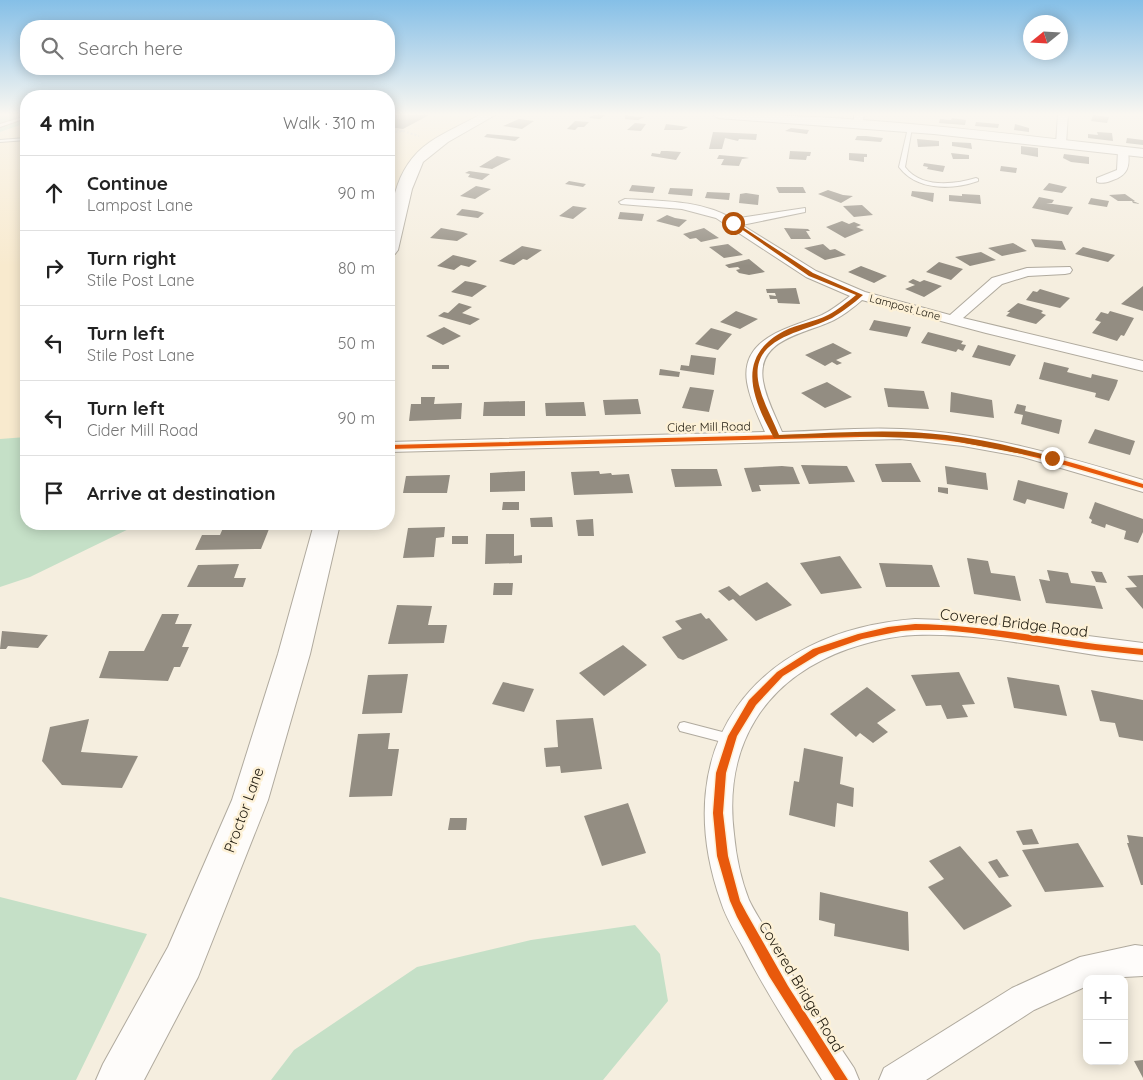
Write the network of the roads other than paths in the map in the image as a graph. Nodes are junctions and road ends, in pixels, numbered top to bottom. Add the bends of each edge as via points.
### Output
1 (415, 164) edge
2 (903, 164) edge
3 (1125, 164) edge
4 (976, 180) dead end
5 (1101, 180) dead end
6 (625, 202) dead end
7 (802, 210) dead end
8 (395, 223) edge
9 (733, 223) junction
10 (1065, 270) dead end
11 (860, 295) junction
12 (953, 320) junction
13 (1143, 366) edge
14 (776, 437) junction
15 (395, 447) edge
16 (1143, 486) edge
17 (325, 530) edge
18 (1143, 652) edge
19 (684, 727) dead end
20 (730, 739) junction
21 (1143, 961) edge
22 (119, 1080) edge
23 (842, 1080) edge
24 (896, 1080) edge

1 - 8 street
2 - 4 lane via 904,172 916,179 941,185 960,185
3 - 5 street via 1119,175
6 - 9 street, Lampost Lane via 695,208
7 - 9 street
9 - 11 street, Lampost Lane via 811,274
10 - 12 street via 1027,272 997,281
11 - 12 street, Lampost Lane
11 - 14 street via 830,316 776,338 757,359 754,371 756,388
12 - 13 street, Lampost Lane
14 - 15 street, Cider Mill Road
14 - 16 street, Cider Mill Road via 944,436 1052,458
17 - 22 street, Proctor Lane via 294,654 250,800 183,962
18 - 20 street, Covered Bridge Road via 963,629 914,627 880,631 839,641 799,659 772,680 748,706
19 - 20 lane
20 - 23 street, Covered Bridge Road via 718,809 720,853 735,902 764,958
21 - 24 street via 1080,972 1023,999

